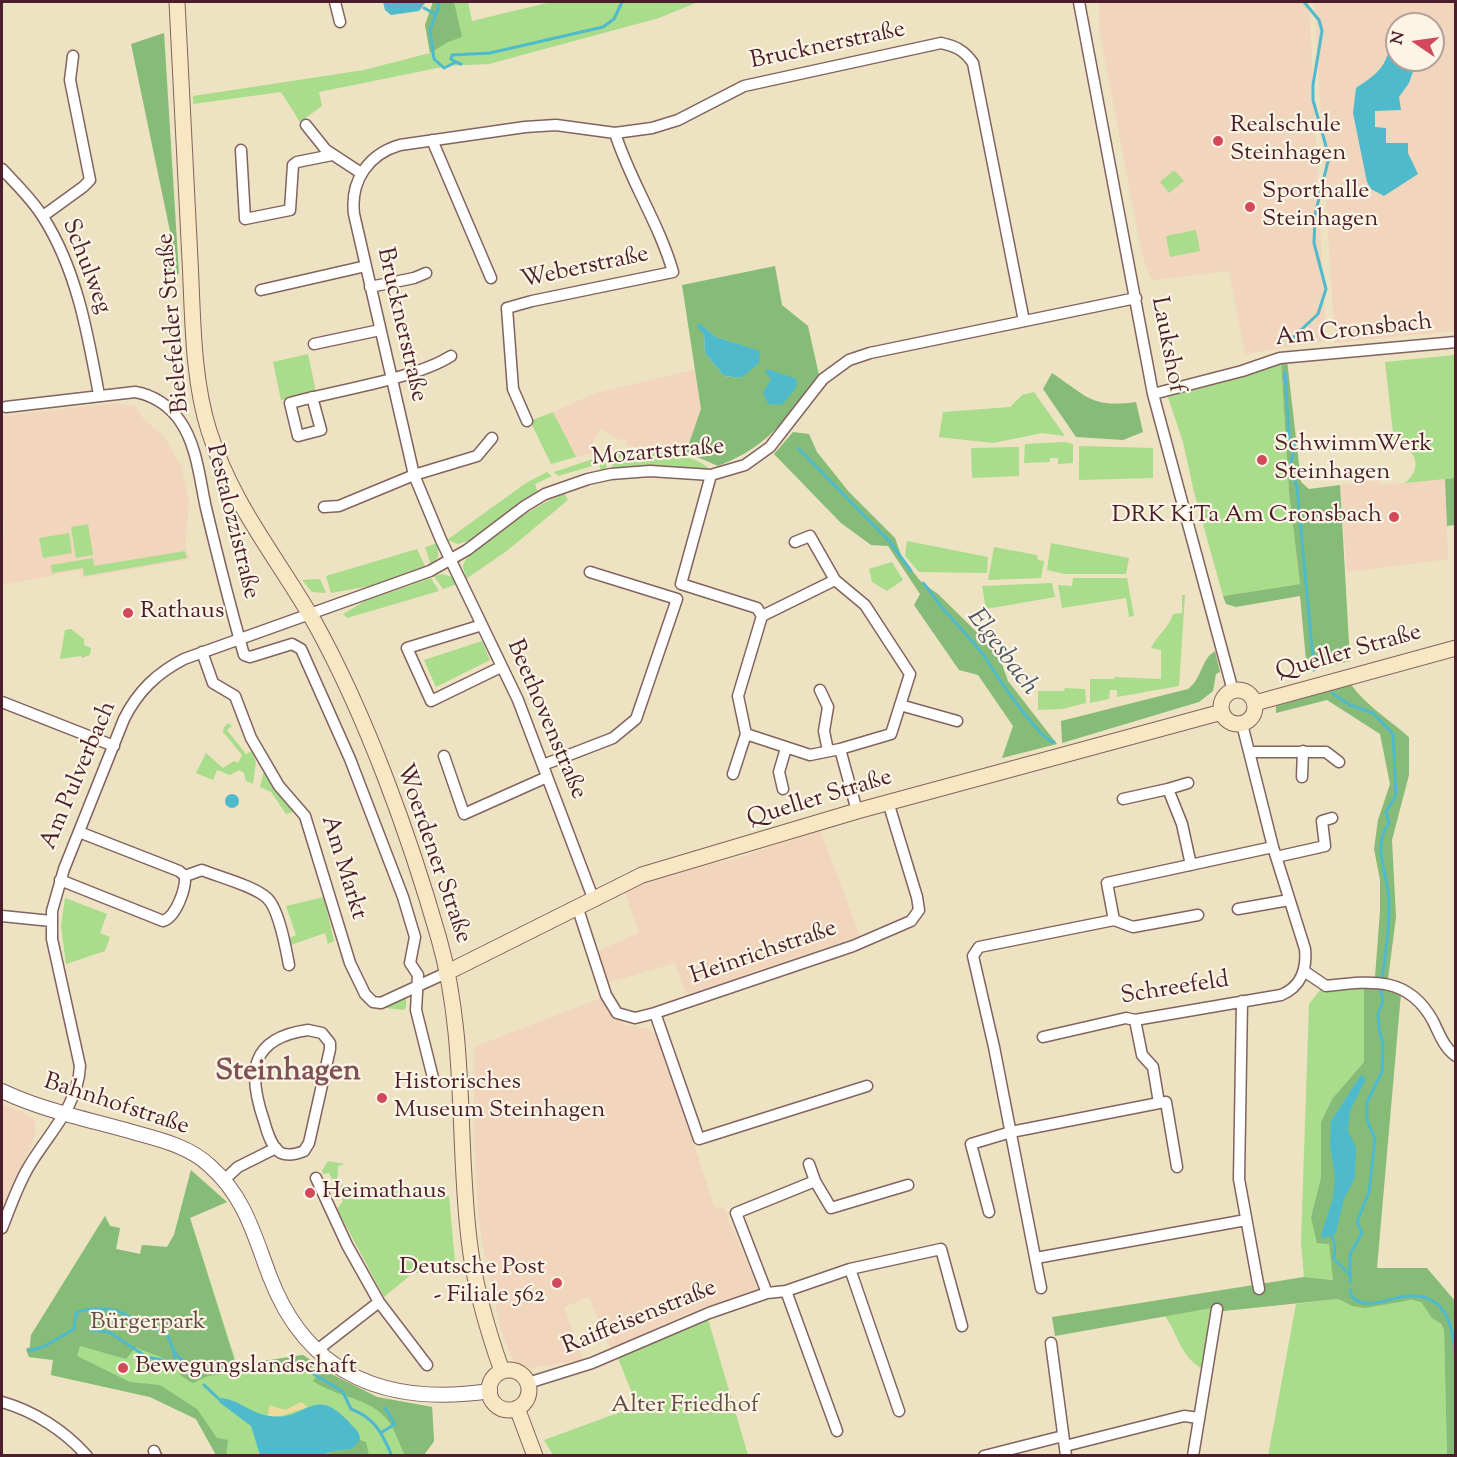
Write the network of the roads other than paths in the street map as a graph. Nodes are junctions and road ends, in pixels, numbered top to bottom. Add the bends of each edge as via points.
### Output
1 (177, 2) edge
2 (336, 2) edge
3 (1079, 2) edge
4 (340, 22) dead end
5 (73, 56) dead end
6 (306, 125) dead end
7 (615, 133) junction
8 (432, 140) junction
9 (241, 150) dead end
10 (332, 155) junction
11 (2, 169) edge
12 (361, 173) junction
13 (43, 216) junction
14 (366, 266) junction
15 (426, 273) dead end
16 (491, 278) dead end
17 (370, 287) junction
18 (261, 290) dead end
19 (1136, 298) junction
20 (1023, 321) junction
21 (380, 330) junction
22 (1455, 342) edge
23 (314, 344) dead end
24 (451, 356) dead end
25 (390, 378) junction
26 (1153, 394) junction
27 (99, 395) junction
28 (312, 397) dead end
29 (6, 407) dead end
30 (527, 421) dead end
31 (492, 438) dead end
32 (414, 475) junction
33 (711, 475) junction
34 (324, 507) dead end
35 (795, 542) dead end
36 (452, 561) junction
37 (590, 572) dead end
38 (835, 580) junction
39 (308, 613) junction
40 (762, 616) junction
41 (482, 625) junction
42 (240, 639) junction
43 (1455, 648) edge
44 (202, 652) junction
45 (501, 667) junction
46 (820, 690) dead end
47 (1233, 691) junction
48 (2, 702) edge
49 (1255, 703) junction
50 (900, 705) junction
51 (1222, 712) junction
52 (957, 721) dead end
53 (1242, 724) junction
54 (746, 734) junction
55 (114, 746) junction
56 (786, 748) junction
57 (840, 749) junction
58 (828, 751) junction
59 (1249, 752) junction
60 (1303, 752) junction
61 (444, 756) dead end
62 (1339, 762) dead end
63 (543, 765) junction
64 (733, 774) dead end
65 (547, 777) junction
66 (1302, 777) dead end
67 (1188, 783) dead end
68 (783, 789) dead end
69 (1168, 789) junction
70 (1123, 799) dead end
71 (888, 802) junction
72 (857, 811) junction
73 (1332, 818) dead end
74 (79, 832) junction
75 (1275, 852) junction
76 (1191, 864) junction
77 (185, 876) junction
78 (60, 880) junction
79 (593, 898) junction
80 (1289, 900) junction
81 (577, 906) junction
82 (1238, 909) dead end
83 (1198, 915) dead end
84 (2, 916) edge
85 (1114, 920) junction
86 (51, 921) junction
87 (289, 965) dead end
88 (1304, 971) junction
89 (446, 973) junction
90 (418, 987) junction
91 (1242, 1001) junction
92 (655, 1013) junction
93 (1135, 1020) junction
94 (1043, 1037) dead end
95 (1455, 1056) edge
96 (434, 1082) dead end
97 (867, 1086) dead end
98 (2, 1091) edge
99 (1159, 1103) junction
100 (64, 1114) junction
101 (1011, 1132) junction
102 (276, 1148) junction
103 (809, 1164) dead end
104 (1177, 1167) dead end
105 (316, 1178) dead end
106 (224, 1180) junction
107 (814, 1181) junction
108 (908, 1185) dead end
109 (989, 1212) dead end
110 (1246, 1220) junction
111 (2, 1228) edge
112 (1036, 1258) junction
113 (850, 1269) junction
114 (1041, 1288) dead end
115 (1259, 1289) dead end
116 (786, 1291) junction
117 (766, 1293) junction
118 (379, 1302) junction
119 (1217, 1309) dead end
120 (962, 1326) dead end
121 (1051, 1343) dead end
122 (316, 1351) junction
123 (427, 1365) dead end
124 (502, 1371) junction
125 (528, 1383) junction
126 (490, 1391) junction
127 (2, 1402) edge
128 (517, 1408) junction
129 (899, 1411) dead end
130 (1199, 1418) junction
131 (837, 1431) dead end
132 (1065, 1446) edge
133 (87, 1455) edge
134 (535, 1455) edge
135 (984, 1455) edge
136 (1193, 1455) edge

1 - 39 main road, Bielefelder Straße via 192,299 206,420 245,514
2 - 4 street
3 - 19 street, Laukshof
5 - 13 street via 70,80 90,180
6 - 10 street
7 - 8 street, Brucknerstraße via 555,125
7 - 20 street, Brucknerstraße via 678,120 744,86 941,43 960,49 973,63
7 - 30 street, Weberstraße via 625,166 665,245 673,272 507,308 513,389
8 - 12 street, Brucknerstraße via 387,149 376,155
8 - 16 street
9 - 10 street via 245,219 290,210 292,165
10 - 12 street
11 - 13 street, Schulweg
12 - 14 street, Brucknerstraße via 353,206
13 - 27 street, Schulweg via 77,298
14 - 17 street, Brucknerstraße
14 - 18 street
15 - 17 street
17 - 21 street, Brucknerstraße
19 - 20 street, Mozartstraße
19 - 26 street, Laukshof
20 - 33 street, Mozartstraße via 849,360 810,393 770,447 745,465
21 - 23 street
21 - 25 street, Brucknerstraße
22 - 26 street, Am Cronsbach via 1280,358
24 - 25 street via 436,366
25 - 28 street
25 - 32 street, Brucknerstraße
26 - 47 street, Laukshof
27 - 29 street, Pestalozzistraße
27 - 42 street, Pestalozzistraße via 145,394 169,408 184,427
31 - 32 street via 477,456
32 - 34 street via 348,502
32 - 36 street, Brucknerstraße
33 - 36 street, Mozartstraße via 650,471 588,479 544,494
33 - 40 street via 681,584 757,608
35 - 38 street via 810,536
36 - 39 street, Mozartstraße via 414,578
36 - 41 street, Beethovenstraße
37 - 63 street via 677,599 636,719 613,738
38 - 40 street
38 - 50 street via 865,605 910,674
39 - 42 street, Am Pulverbach
39 - 89 main road, Woerdener Straße via 341,676 388,789 417,867
40 - 54 street via 738,696
41 - 45 street, Beethovenstraße
41 - 45 street via 407,648 430,701
42 - 44 street, Am Pulverbach
42 - 90 street, Am Markt via 244,655 249,657 289,644 303,651 403,897 415,937 410,963 418,975
43 - 49 main road, Queller Straße
44 - 55 street, Am Pulverbach via 170,666 145,687 128,712
44 - 90 street, Am Markt via 213,682 235,696 250,738 279,786 304,816 350,963 365,994 373,1002 381,1003
45 - 63 street, Beethovenstraße
46 - 58 street via 828,707 824,731
47 - 49 main road via 1247,693
47 - 51 main road via 1224,699
48 - 55 street
49 - 53 main road via 1253,716
50 - 52 street
50 - 57 street via 891,734
51 - 53 main road via 1230,722
51 - 71 main road, Queller Straße
53 - 59 street
54 - 56 street
54 - 64 street
55 - 74 street, Am Pulverbach
56 - 58 street via 810,755
56 - 68 street via 779,772
57 - 58 street
57 - 72 street
59 - 60 street
59 - 75 street
60 - 62 street via 1326,752
60 - 66 street
61 - 65 street via 464,814
63 - 65 street, Beethovenstraße
65 - 79 street, Beethovenstraße
67 - 69 street
69 - 70 street
69 - 76 street via 1182,824
71 - 72 main road, Queller Straße
71 - 92 street, Heinrichstraße via 917,897 919,910 911,921 853,946
72 - 79 main road, Queller Straße via 642,875
73 - 75 street via 1322,820 1325,846
74 - 77 street
74 - 78 street, Am Pulverbach
75 - 76 street
75 - 80 street
76 - 85 street via 1107,883
77 - 78 street via 173,912 163,921
77 - 87 street via 202,870 264,896 273,907
78 - 86 street, Am Pulverbach
79 - 81 main road, Queller Straße
80 - 82 street
80 - 88 street via 1305,949
81 - 89 main road, Queller Straße
81 - 92 street, Heinrichstraße via 606,995 617,1013 635,1018
83 - 85 street via 1133,927
84 - 86 street
85 - 101 street via 979,947 974,956
86 - 100 street, Am Pulverbach via 80,1066 73,1098
88 - 91 street, Schreefeld via 1289,991
88 - 95 street via 1326,986 1376,982 1404,990 1423,1006
89 - 90 street, Am Markt
89 - 124 main road, Woerdener Straße via 461,1074 469,1241 487,1326
90 - 96 street via 416,1010
91 - 93 street, Schreefeld
91 - 110 street via 1239,1179
92 - 97 street via 699,1139
93 - 94 street, Schreefeld via 1126,1018
93 - 99 street via 1142,1055 1153,1067
98 - 100 street, Bahnhofstraße
99 - 101 street
99 - 104 street via 1166,1102
100 - 106 street, Bahnhofstraße via 172,1144 199,1158
100 - 111 street, Am Pulverbach via 28,1168
101 - 109 street via 971,1144
101 - 112 street
102 - 102 street via 258,1103 256,1061 264,1047 279,1037 291,1032 317,1031 327,1038 330,1049 312,1134 304,1151 297,1154 282,1153
102 - 106 street via 238,1167
103 - 107 street
105 - 118 street via 346,1245
106 - 122 street, Bahnhofstraße via 250,1221 286,1312
107 - 108 street via 831,1209
107 - 117 street via 736,1213
110 - 112 street
110 - 115 street
112 - 114 street
113 - 116 street, Raiffeisenstraße
113 - 120 street, Raiffeisenstraße via 941,1249
113 - 129 street
116 - 117 street, Raiffeisenstraße
116 - 131 street
117 - 125 street, Raiffeisenstraße via 592,1363
118 - 122 street
118 - 123 street
119 - 130 street
121 - 132 street
122 - 126 street, Bahnhofstraße via 357,1379 392,1391 456,1395
124 - 125 main road via 515,1370
124 - 126 main road via 492,1379
125 - 128 main road via 526,1401
126 - 128 main road via 499,1406
127 - 133 street via 71,1438
128 - 134 main road
130 - 132 street via 1184,1416
130 - 136 street
132 - 135 street

